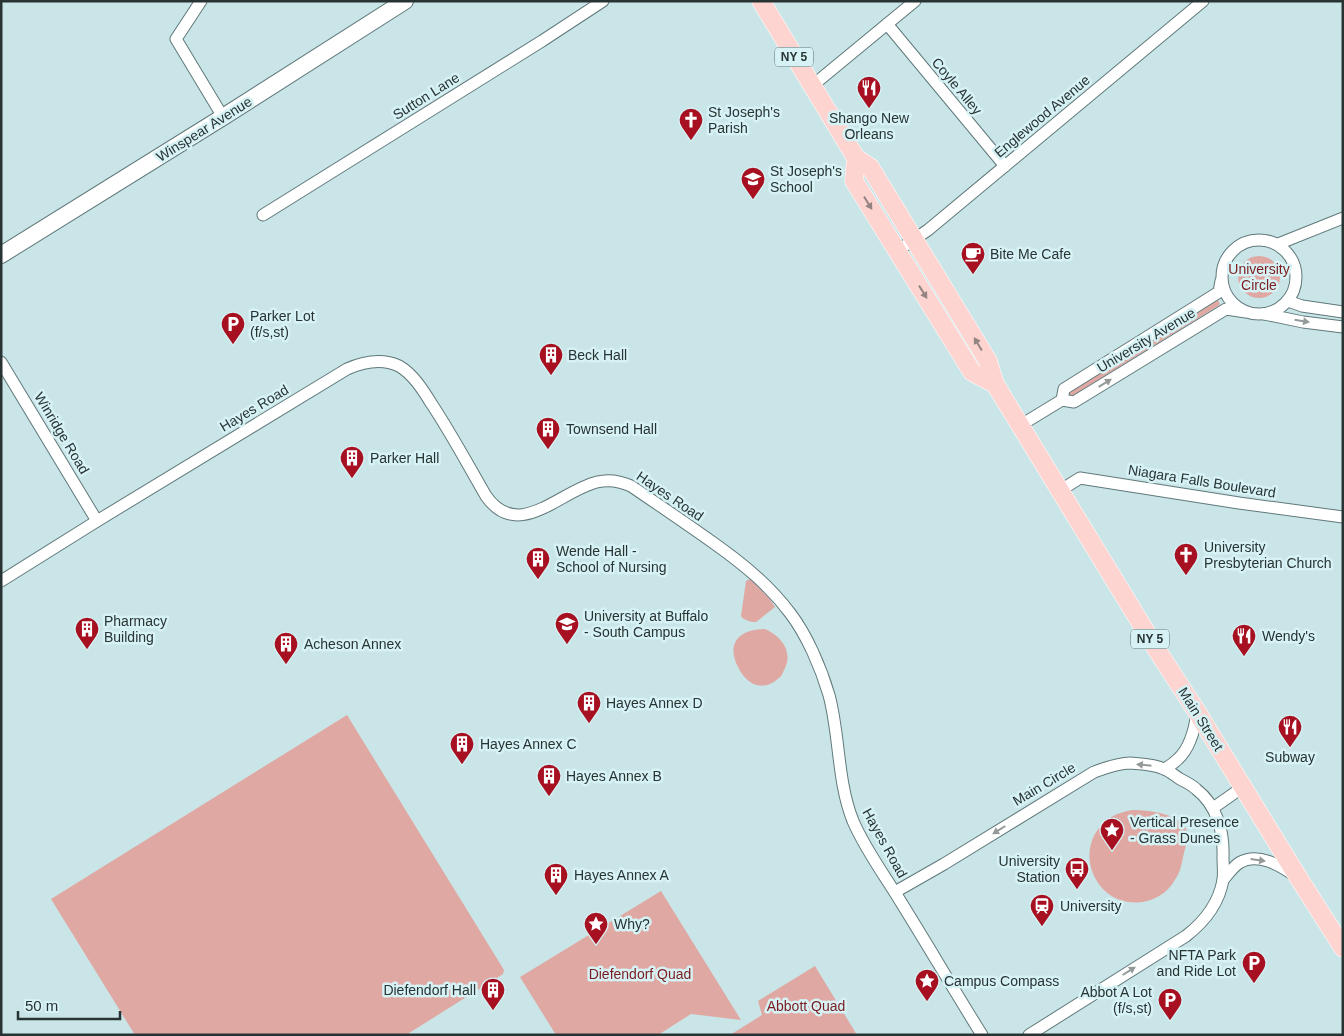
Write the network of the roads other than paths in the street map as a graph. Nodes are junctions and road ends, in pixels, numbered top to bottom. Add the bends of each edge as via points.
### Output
1 (201, 1) edge
2 (405, 1) edge
3 (603, 1) edge
4 (760, 1) edge
5 (915, 1) edge
6 (1203, 1) edge
7 (887, 24) junction
8 (812, 86) junction
9 (224, 117) junction
10 (856, 158) junction
11 (1005, 166) junction
12 (263, 215) dead end
13 (1343, 218) edge
14 (914, 240) junction
15 (1278, 244) junction
16 (897, 250) junction
17 (1, 255) edge
18 (1221, 280) junction
19 (1288, 301) junction
20 (1246, 312) junction
21 (1343, 312) edge
22 (1262, 314) junction
23 (1343, 327) edge
24 (1, 362) edge
25 (995, 384) junction
26 (1062, 400) junction
27 (1021, 425) junction
28 (1060, 490) junction
29 (1343, 517) edge
30 (97, 520) junction
31 (1, 581) edge
32 (1197, 712) junction
33 (1165, 769) junction
34 (1244, 787) junction
35 (1213, 808) junction
36 (1298, 877) junction
37 (1223, 880) junction
38 (895, 892) junction
39 (1343, 948) edge
40 (982, 1035) edge
41 (1029, 1035) edge

1 - 9 street via 176,39
2 - 9 street, Winspear Avenue
3 - 12 street, Sutton Lane
4 - 8 main road, NY 5
5 - 7 street
6 - 11 street, Englewood Avenue
7 - 8 street
7 - 11 street, Coyle Alley
8 - 10 main road, NY 5
9 - 17 street, Winspear Avenue
10 - 14 main road, NY 5 via 870,168
10 -> 16 main road via 854,181
11 - 14 street, Englewood Avenue
13 - 15 street
14 - 16 street, Englewood Avenue
25 -> 14 main road, NY 5 via 988,361
15 - 18 street via 1260,239 1235,247 1224,262
15 - 19 street via 1288,252 1296,271 1296,282
16 -> 25 main road via 972,372
18 - 20 street via 1232,303
18 - 26 street, University Avenue via 1219,292 1064,389
19 - 21 street
19 - 22 street via 1272,312
20 - 22 street
26 -> 20 street, University Avenue via 1074,402 1226,309
22 -> 23 street
24 - 30 street, Winridge Road
25 - 27 main road, NY 5
26 - 27 street, University Avenue
27 - 28 main road, NY 5
28 - 29 street, Niagara Falls Boulevard via 1080,478
28 - 32 main road, Main Street / NY 5
30 - 31 street, Hayes Road
30 - 38 street, Hayes Road via 347,369 376,362 398,366 412,376 425,394 486,496 497,508 511,514 526,514 592,483 619,481 691,527 746,567 771,590 791,614 824,678 848,805 872,856
32 - 33 street via 1188,746
32 - 34 main road, Main Street / NY 5
33 - 35 street, Main Circle via 1196,788
33 -> 38 street, Main Circle via 1130,763 1094,772
34 - 35 street
34 - 36 main road, Main Street / NY 5
35 - 37 street, Main Circle via 1221,828
37 -> 36 street via 1240,862 1256,858 1281,866
36 - 39 main road, Main Street / NY 5
41 -> 37 street, Main Circle via 1192,931 1208,914
38 - 40 street, Hayes Road

